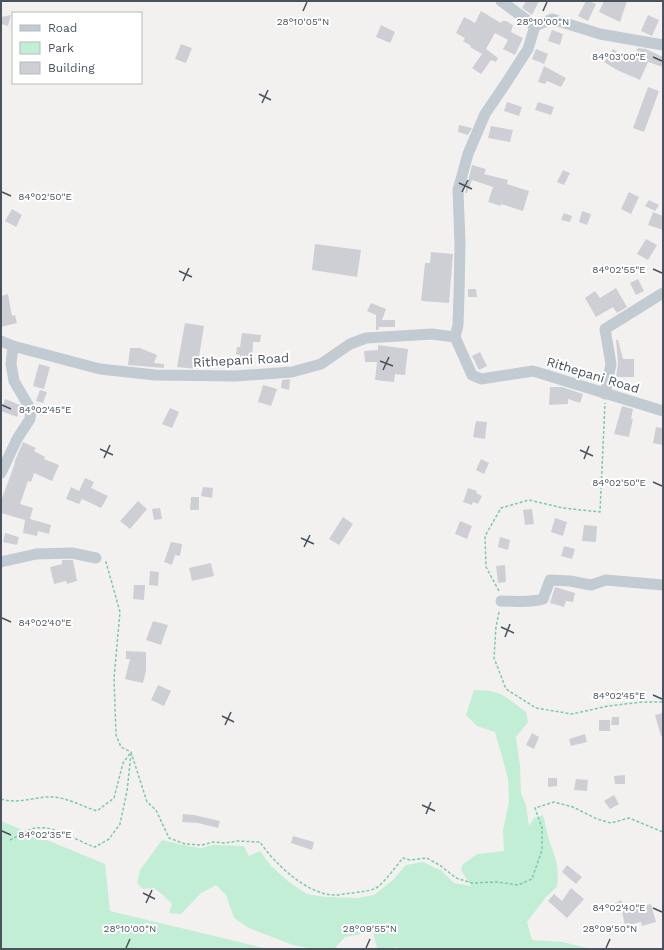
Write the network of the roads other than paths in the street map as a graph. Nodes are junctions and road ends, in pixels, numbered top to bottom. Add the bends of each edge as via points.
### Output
1 (501, 1) edge
2 (535, 26) junction
3 (663, 45) edge
4 (663, 293) edge
5 (454, 337) junction
6 (1, 341) edge
7 (13, 346) junction
8 (606, 394) junction
9 (663, 411) edge
10 (1, 473) edge
11 (96, 558) road end
12 (1, 562) edge
13 (663, 585) edge
14 (501, 601) dead end

1 - 2 street
2 - 3 street via 552,19 600,34
2 - 5 street via 528,49 485,114 468,154 458,190 459,294 458,325
4 - 8 street via 605,329 611,364
5 - 7 street, Rithepani Road via 432,334 366,338 350,344 321,364 292,372 235,376 155,375 100,369
5 - 8 street, Rithepani Road via 472,375 481,379 533,371
6 - 7 street, Rithepani Road
7 - 10 street via 11,364 14,381 31,410 30,419
8 - 9 street, Rithepani Road
11 - 12 street via 72,553 36,554
13 - 14 street via 606,580 591,585 550,580 543,599

